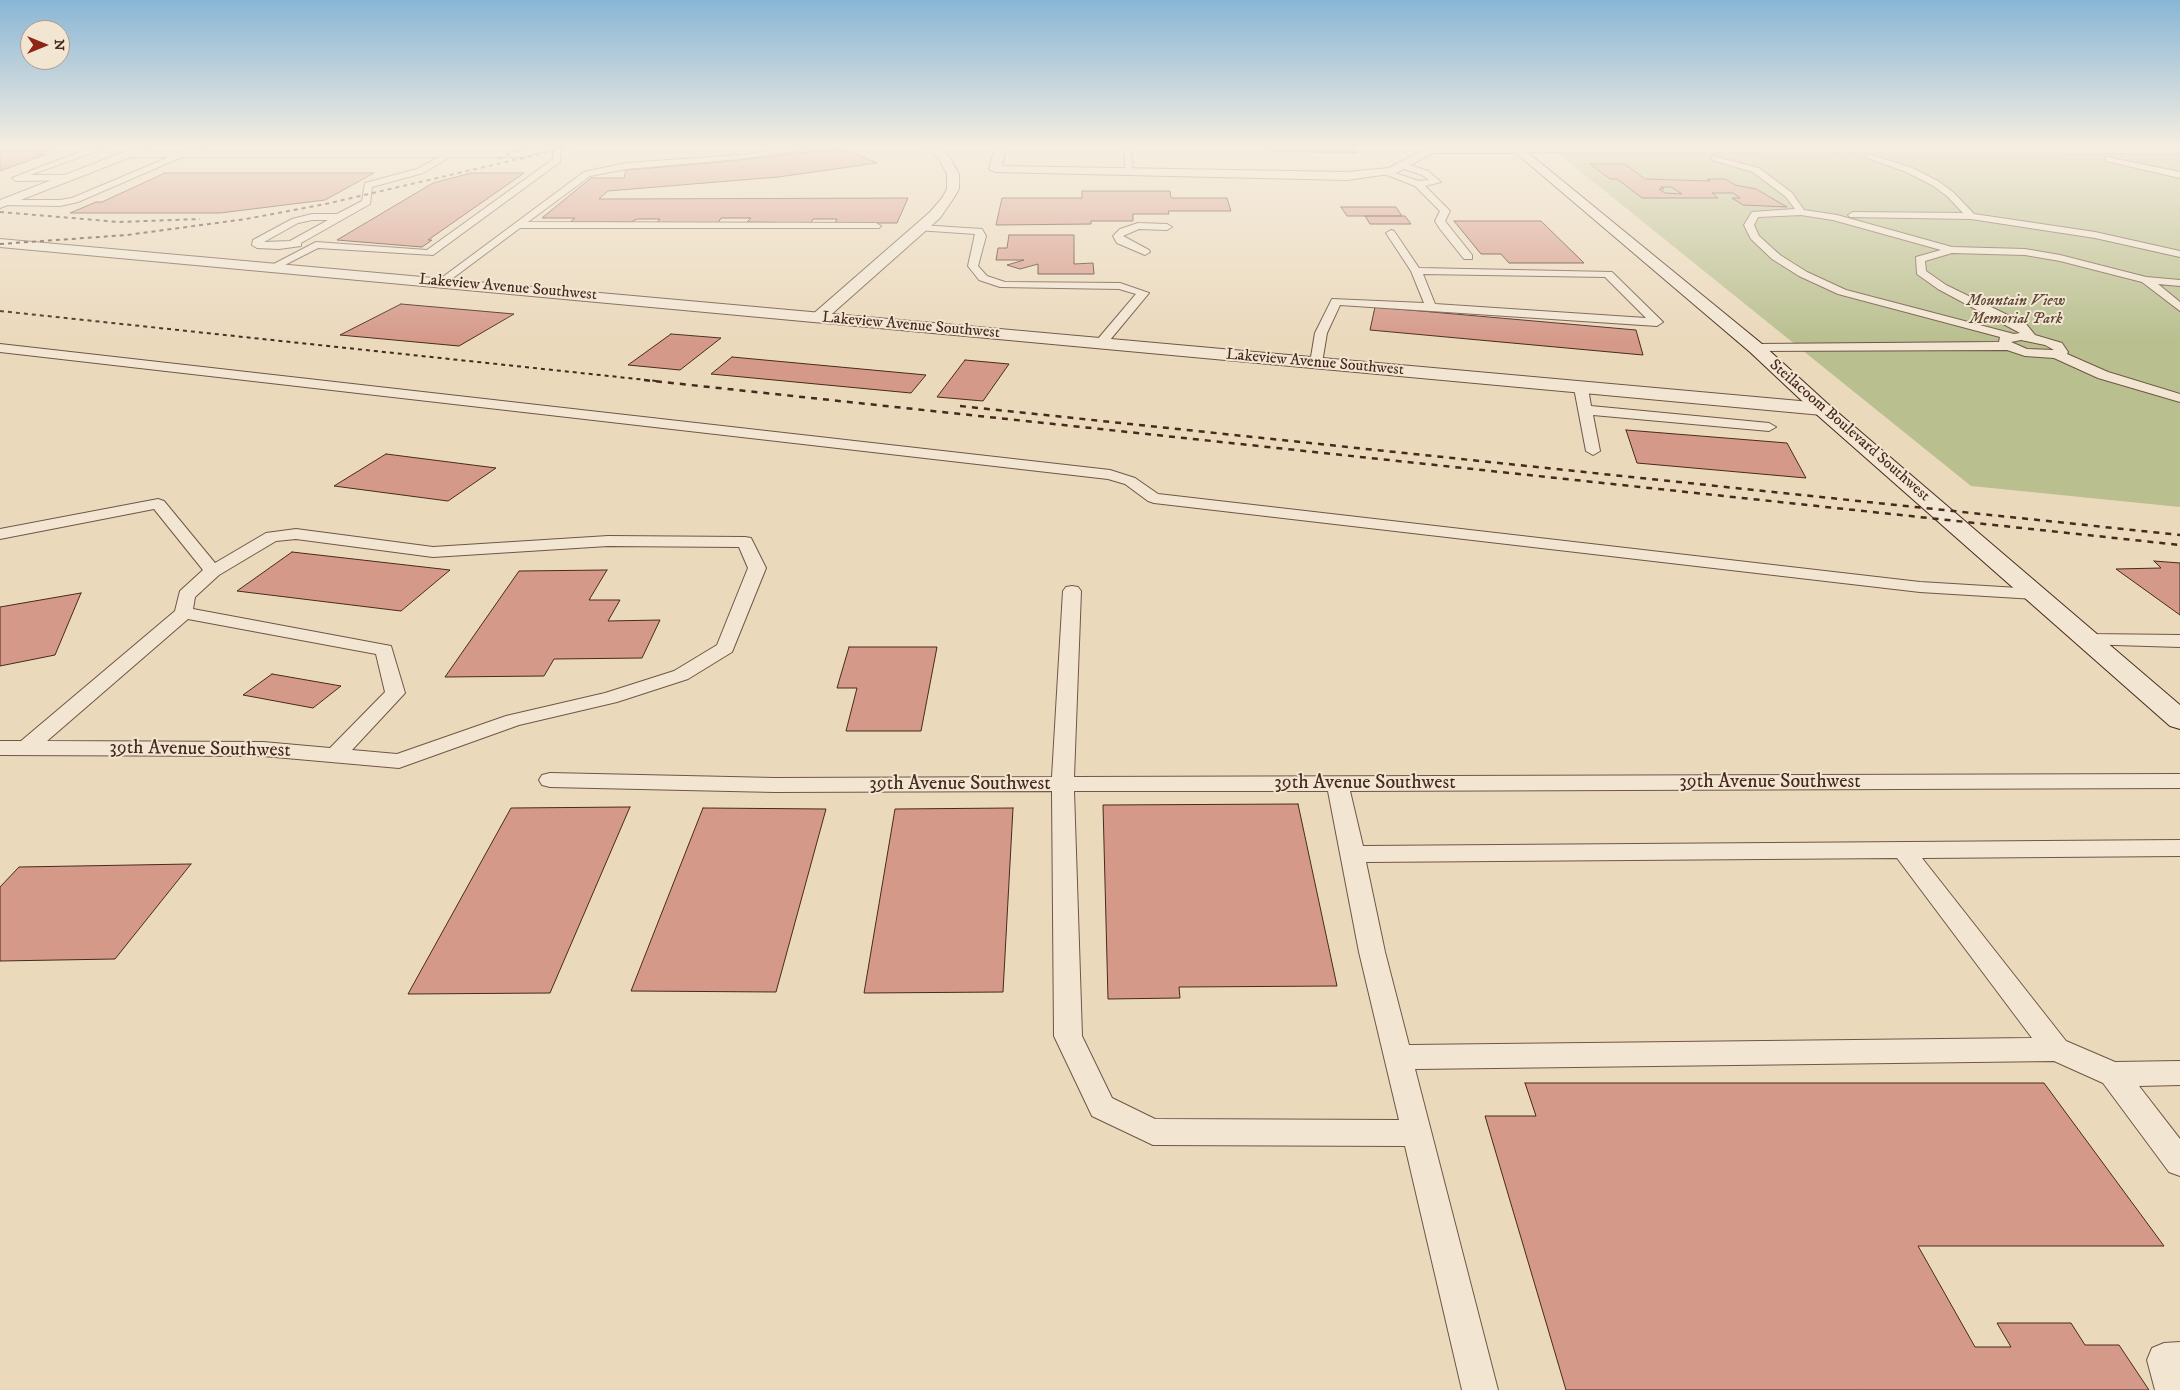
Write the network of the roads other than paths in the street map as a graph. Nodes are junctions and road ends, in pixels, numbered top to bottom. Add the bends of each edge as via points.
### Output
1 (349, 212) edge
2 (486, 212) edge
3 (537, 212) edge
4 (937, 212) edge
5 (1443, 212) edge
6 (1592, 212) edge
7 (1801, 212) joint
8 (1967, 212) edge
9 (1817, 215) junction
10 (341, 216) junction
11 (1971, 216) junction
12 (519, 225) junction
13 (876, 226) dead end
14 (920, 228) junction
15 (1167, 228) dead end
16 (1391, 234) dead end
17 (0, 243) edge
18 (293, 243) junction
19 (316, 246) junction
20 (1952, 250) junction
21 (1145, 252) dead end
22 (2180, 254) edge
23 (1468, 257) dead end
24 (271, 268) junction
25 (1416, 271) junction
26 (2146, 280) junction
27 (441, 282) junction
28 (2180, 283) edge
29 (1431, 307) junction
30 (2180, 308) edge
31 (819, 317) junction
32 (2030, 337) junction
33 (2010, 341) junction
34 (1101, 343) junction
35 (0, 348) edge
36 (1756, 348) junction
37 (2056, 354) junction
38 (1316, 363) junction
39 (1581, 388) junction
40 (2180, 398) edge
41 (1822, 409) junction
42 (1585, 410) junction
43 (1769, 427) dead end
44 (1593, 451) dead end
45 (0, 534) edge
46 (214, 571) junction
47 (1072, 591) dead end
48 (2035, 594) junction
49 (184, 613) junction
50 (2089, 640) junction
51 (2180, 641) edge
52 (2180, 720) edge
53 (0, 748) edge
54 (26, 748) junction
55 (335, 755) junction
56 (550, 780) dead end
57 (2180, 782) edge
58 (1063, 784) junction
59 (1338, 784) junction
60 (2180, 848) edge
61 (1904, 850) junction
62 (1353, 854) junction
63 (2056, 1049) junction
64 (1398, 1057) junction
65 (2180, 1073) edge
66 (2113, 1074) junction
67 (1417, 1133) junction
68 (2180, 1162) edge
69 (2180, 1359) edge
70 (1480, 1390) edge
71 (2173, 1390) edge

1 - 10 lane
2 - 19 lane via 429,253
3 - 12 lane
4 - 14 street
5 - 23 lane via 1440,221 1443,227
6 - 36 street, Steilacoom Boulevard Southwest
7 - 9 lane
7 - 33 lane via 1755,214 1749,225 1755,238 1776,257 1842,292
8 - 11 lane
9 - 11 lane
9 - 20 lane
10 - 18 lane
10 - 18 lane via 296,220 257,242 257,245
11 - 22 lane via 2094,235
12 - 13 lane
12 - 27 lane
14 - 31 street
14 - 34 lane via 979,230 981,236 973,266 983,278 1004,286 1120,286 1143,293
15 - 21 lane via 1138,226 1118,236 1121,242
16 - 25 lane
17 - 24 street, Lakeview Avenue Southwest
18 - 19 lane
19 - 24 lane
20 - 26 lane via 1983,249 2042,255
20 - 32 lane via 1920,260 1922,272 1942,287 2022,327
24 - 27 street, Lakeview Avenue Southwest
25 - 29 lane
25 - 29 lane via 1608,274 1657,322
26 - 28 lane
26 - 30 lane
27 - 31 street, Lakeview Avenue Southwest
29 - 38 lane via 1336,301 1321,333
31 - 34 street, Lakeview Avenue Southwest
32 - 33 lane
32 - 37 lane via 2058,346 2062,352
33 - 36 lane
33 - 37 lane via 2035,354
34 - 38 street, Lakeview Avenue Southwest
35 - 48 lane via 1110,475 1130,481 1154,498 1920,587
36 - 41 street, Steilacoom Boulevard Southwest
37 - 40 lane via 2103,375
38 - 39 street, Lakeview Avenue Southwest
39 - 41 street, Lakeview Avenue Southwest
39 - 42 lane
41 - 48 street, Steilacoom Boulevard Southwest
42 - 43 lane
42 - 44 lane
45 - 46 lane via 158,504
46 - 49 lane via 186,595
46 - 55 lane, 39th Avenue Southwest via 272,537 296,534 433,552 608,541 745,542 757,568 725,648 681,676 610,698 513,720 399,761
47 - 58 lane
48 - 50 street, Steilacoom Boulevard Southwest
49 - 54 lane
49 - 55 lane via 384,650 395,693
50 - 51 lane
50 - 52 street, Steilacoom Boulevard Southwest
53 - 54 lane, 39th Avenue Southwest
54 - 55 lane, 39th Avenue Southwest via 263,749
56 - 58 lane, 39th Avenue Southwest via 775,785
57 - 59 lane, 39th Avenue Southwest
58 - 59 lane, 39th Avenue Southwest
58 - 67 lane via 1068,1036 1102,1107 1153,1132
59 - 62 lane
60 - 61 lane
61 - 62 lane
61 - 63 lane
62 - 64 lane via 1372,952
63 - 64 lane
63 - 66 lane
64 - 67 lane
65 - 66 lane
66 - 68 lane
67 - 70 lane
69 - 71 lane via 2164,1360

